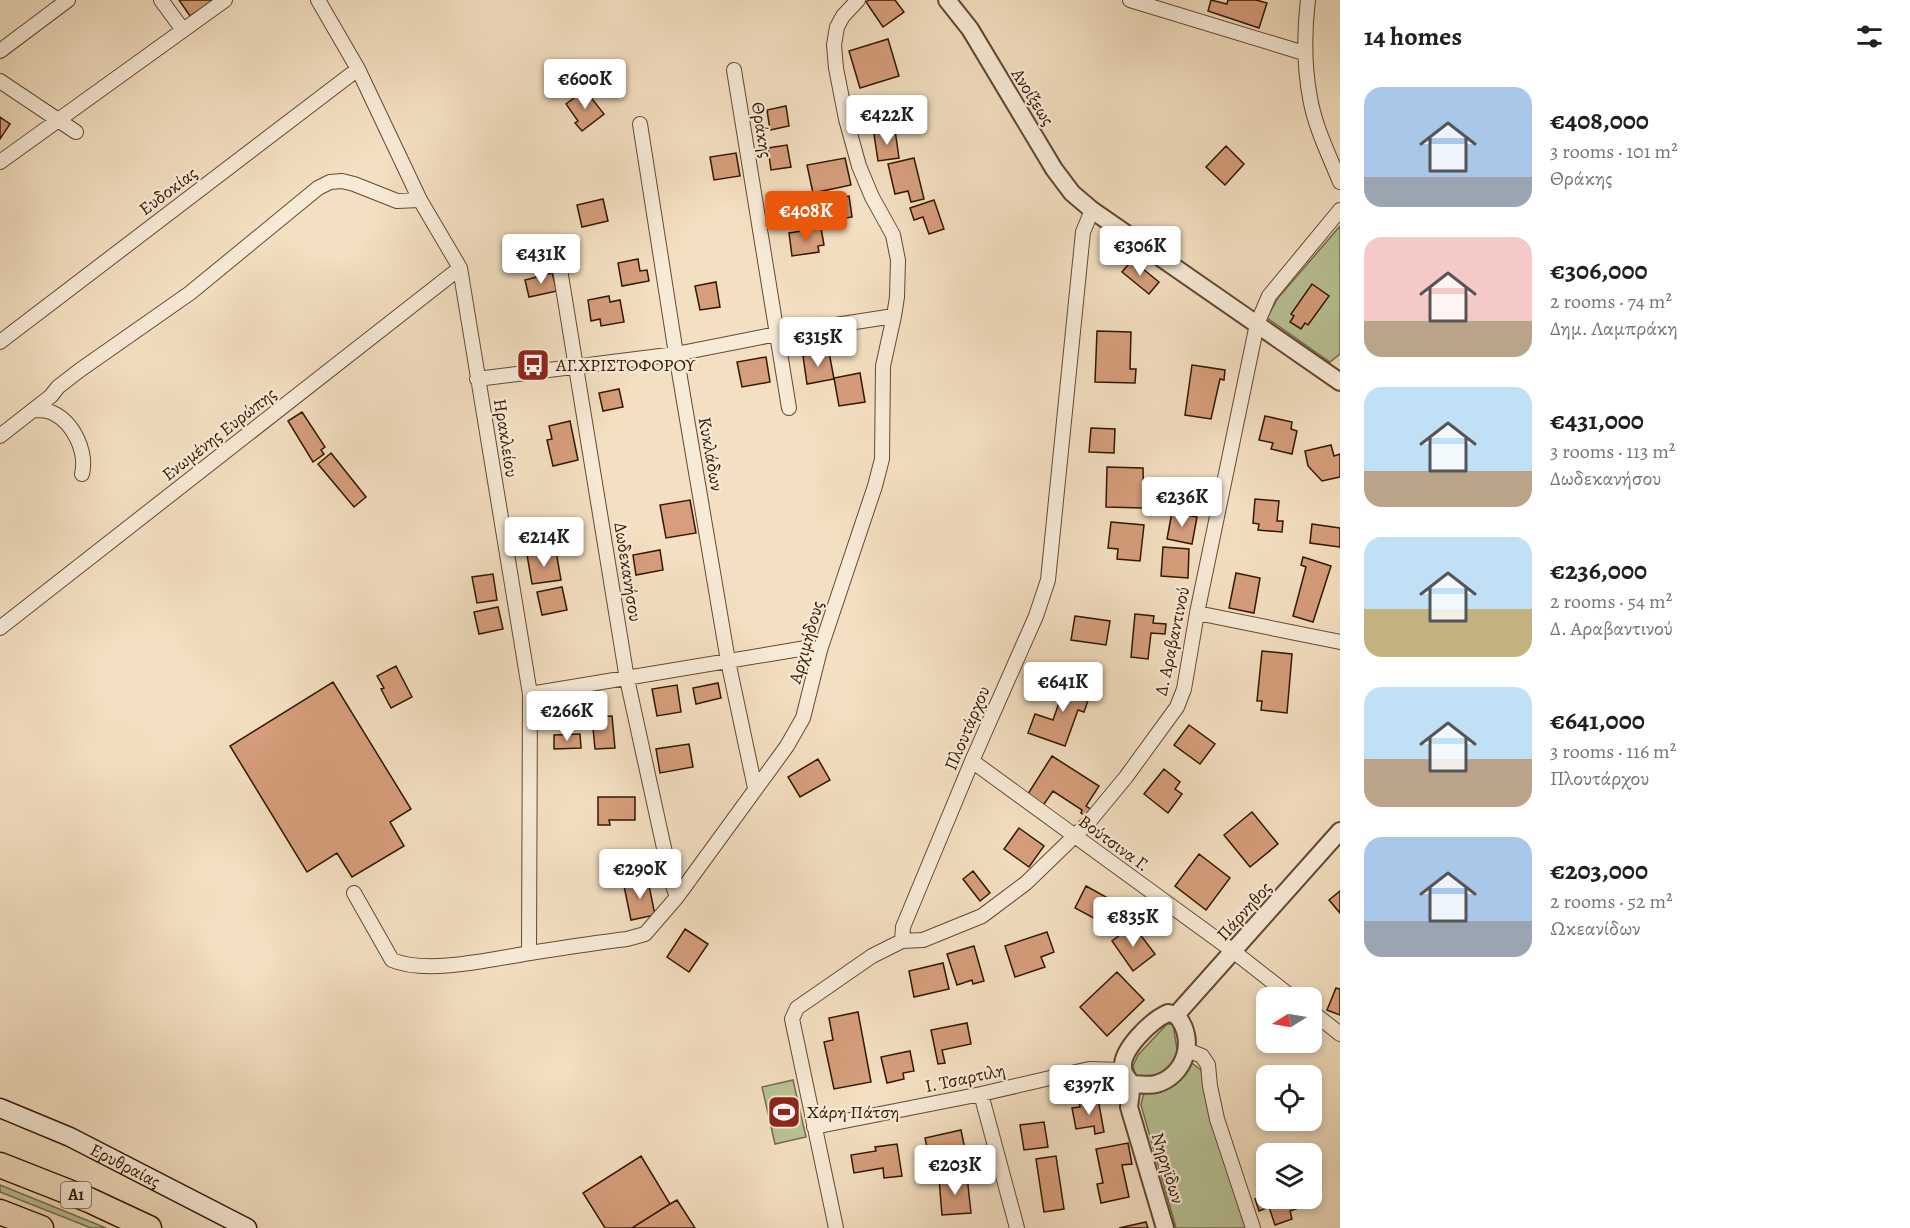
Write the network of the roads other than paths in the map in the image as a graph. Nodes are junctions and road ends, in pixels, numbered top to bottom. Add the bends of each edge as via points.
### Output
1 (68, 0) edge
2 (161, 0) edge
3 (225, 0) edge
4 (318, 0) edge
5 (858, 0) edge
6 (947, 0) edge
7 (1130, 0) edge
8 (1308, 0) edge
9 (183, 30) junction
10 (0, 51) edge
11 (1304, 53) junction
12 (358, 69) junction
13 (734, 70) dead end
14 (0, 81) edge
15 (58, 120) junction
16 (640, 124) dead end
17 (76, 132) dead end
18 (0, 162) edge
19 (1340, 182) edge
20 (420, 200) junction
21 (1092, 210) junction
22 (1340, 210) edge
23 (557, 250) dead end
24 (460, 268) junction
25 (894, 316) junction
26 (1257, 324) junction
27 (777, 334) junction
28 (0, 342) edge
29 (676, 354) junction
30 (576, 368) junction
31 (1337, 377) edge
32 (477, 379) junction
33 (789, 408) dead end
34 (34, 410) junction
35 (3, 428) edge
36 (82, 474) dead end
37 (1197, 613) junction
38 (0, 628) edge
39 (1340, 642) edge
40 (820, 650) junction
41 (728, 661) junction
42 (627, 679) junction
43 (530, 694) junction
44 (972, 761) junction
45 (755, 788) junction
46 (1340, 831) edge
47 (1075, 837) junction
48 (354, 892) dead end
49 (677, 897) junction
50 (902, 941) junction
51 (1233, 951) junction
52 (529, 953) junction
53 (1279, 987) edge
54 (1176, 1016) junction
55 (1322, 1020) edge
56 (1340, 1034) edge
57 (1187, 1050) junction
58 (1123, 1070) junction
59 (1132, 1084) junction
60 (981, 1094) junction
61 (0, 1108) edge
62 (814, 1127) junction
63 (0, 1165) edge
64 (0, 1212) edge
65 (41, 1228) edge
66 (149, 1228) edge
67 (247, 1228) edge
68 (836, 1228) edge
69 (1017, 1228) edge
70 (1165, 1228) edge
71 (1253, 1228) edge

1 - 10 street
2 - 9 street
3 - 9 street
4 - 12 street, Ηρακλείου
5 - 25 street, Αρχιμήδους via 837,27 836,68 859,166 896,248
6 - 21 street, Ανοίξεως via 970,30 1060,176
7 - 11 street
8 - 11 street
9 - 15 street
11 - 19 street via 1310,100
12 - 20 street, Ηρακλείου
12 - 28 street, Ευδοκίας
13 - 27 street, Θράκης
14 - 15 street
15 - 17 street
15 - 18 street
16 - 29 street, Κυκλάδων
20 - 24 street, Ηρακλείου
20 - 34 street via 397,201 342,181 318,188 190,293 80,370
21 - 26 street, Ανοίξεως
21 - 44 street, Πλουτάρχου via 1083,232 1048,580
22 - 26 street, Δ. Αραβαντινού via 1269,296
23 - 30 street, Δωδεκανήσου
24 - 32 street, Ηρακλείου
24 - 38 street, Ενωμένης Ευρώπης
25 - 27 street
25 - 40 street, Αρχιμήδους via 883,366 882,459
26 - 31 street, Ανοίξεως
26 - 37 street, Δ. Αραβαντινού
27 - 29 street
27 - 33 street, Θράκης
29 - 30 street
29 - 41 street, Κυκλάδων
30 - 32 street
30 - 42 street, Δωδεκανήσου
32 - 43 street, Ηρακλείου
34 - 35 street
34 - 36 street via 52,412 73,433 83,455
37 - 39 street
37 - 47 street, Δ. Αραβαντινού via 1184,689 1177,706 1126,777
40 - 41 street via 806,648
40 - 45 street, Αρχιμήδους via 803,718
41 - 42 street
41 - 45 street, Κυκλάδων
42 - 43 street
42 - 49 street, Δωδεκανήσου
43 - 52 street, Ηρακλείου
44 - 47 street, Βούτσινα Γ.
44 - 50 street, Πλουτάρχου via 903,927
45 - 49 street, Αρχιμήδους
46 - 51 street, Πάρνηθος
47 - 50 street, Δ. Αραβαντινού via 1026,884 982,916 923,940
47 - 51 street, Βούτσινα Γ.
48 - 52 street, Αρχιμήδους via 392,960 402,965 468,964
49 - 52 street, Αρχιμήδους via 645,934
50 - 62 street via 872,956 798,1008 792,1019
51 - 53 street, Βούτσινα Γ.
51 - 54 street, Πάρνηθος
54 - 57 street via 1185,1030
54 - 58 street via 1168,1013 1143,1032 1125,1057
55 - 56 street
57 - 59 street via 1173,1075 1157,1084
57 - 71 street via 1202,1056 1208,1065 1217,1119
58 - 59 street
58 - 60 street, Ι. Τσαρτιλη via 1089,1069
59 - 70 street, Νηρηϊδων via 1129,1107
60 - 62 street, Ι. Τσαρτιλη
60 - 69 street
61 - 67 main road, Ερυθραίας via 70,1137
62 - 68 street
63 - 66 highway, Α1
64 - 65 highway

